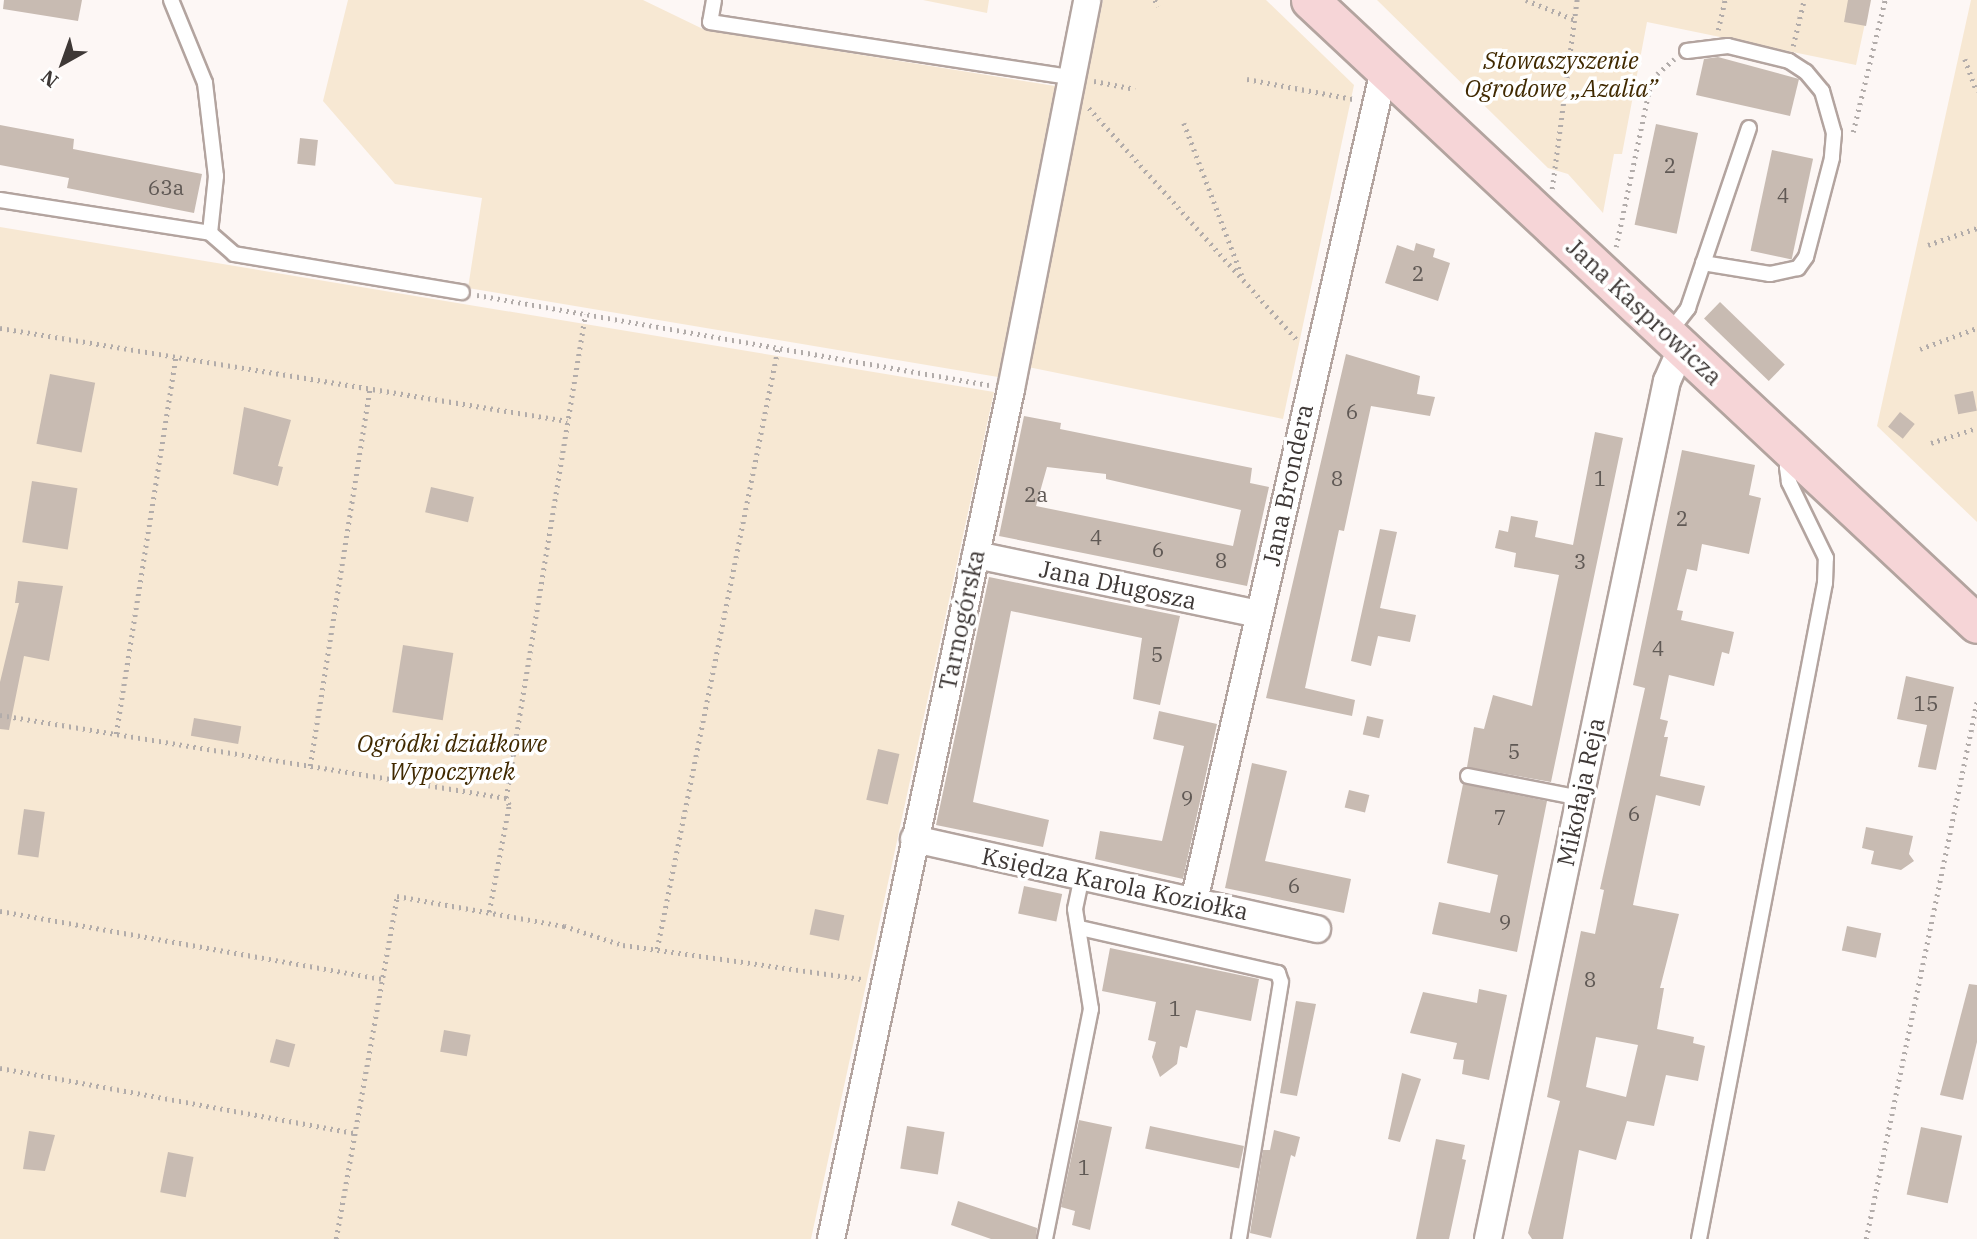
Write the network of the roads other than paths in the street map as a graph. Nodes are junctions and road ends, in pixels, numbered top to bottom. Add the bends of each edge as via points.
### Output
1 (171, 0) edge
2 (714, 0) edge
3 (1087, 0) edge
4 (1310, 0) edge
5 (1687, 51) road end
6 (1070, 82) junction
7 (1380, 86) junction
8 (1749, 128) dead end
9 (0, 200) edge
10 (210, 233) junction
11 (1703, 263) junction
12 (462, 292) road end
13 (1675, 341) junction
14 (1793, 452) junction
15 (976, 555) junction
16 (1259, 614) junction
17 (1977, 624) edge
18 (1468, 776) dead end
19 (1580, 798) junction
20 (914, 839) junction
21 (1082, 877) junction
22 (1194, 901) junction
23 (1080, 928) junction
24 (1317, 929) dead end
25 (831, 1239) edge
26 (1045, 1239) edge
27 (1239, 1239) edge
28 (1488, 1239) edge
29 (1699, 1239) edge

1 - 10 lane via 205,83 216,176
2 - 6 lane via 710,22
3 - 6 street, Tarnogórska
4 - 7 street, Jana Kasprowicza
5 - 11 lane via 1715,45 1790,61 1806,72 1826,100 1835,133 1806,257 1798,268 1770,274
6 - 15 street, Tarnogórska
7 - 13 street, Jana Kasprowicza via 1535,210
7 - 16 street, Jana Brondera
8 - 11 lane
9 - 10 lane
10 - 12 lane via 234,254
11 - 13 lane
13 - 14 street, Jana Kasprowicza
13 - 19 street, Mikołaja Reja
14 - 17 street, Jana Kasprowicza
14 - 29 lane via 1787,467 1789,482 1826,558 1825,583
15 - 16 street, Jana Długosza
15 - 20 street, Tarnogórska
16 - 22 street, Jana Brondera
18 - 19 lane
19 - 28 street, Mikołaja Reja
20 - 21 street, Księdza Karola Koziołka
20 - 25 street, Tarnogórska
21 - 22 street, Księdza Karola Koziołka
21 - 23 lane via 1075,909
22 - 24 street, Księdza Karola Koziołka
23 - 26 lane via 1091,1009
23 - 27 lane via 1278,973 1281,982

